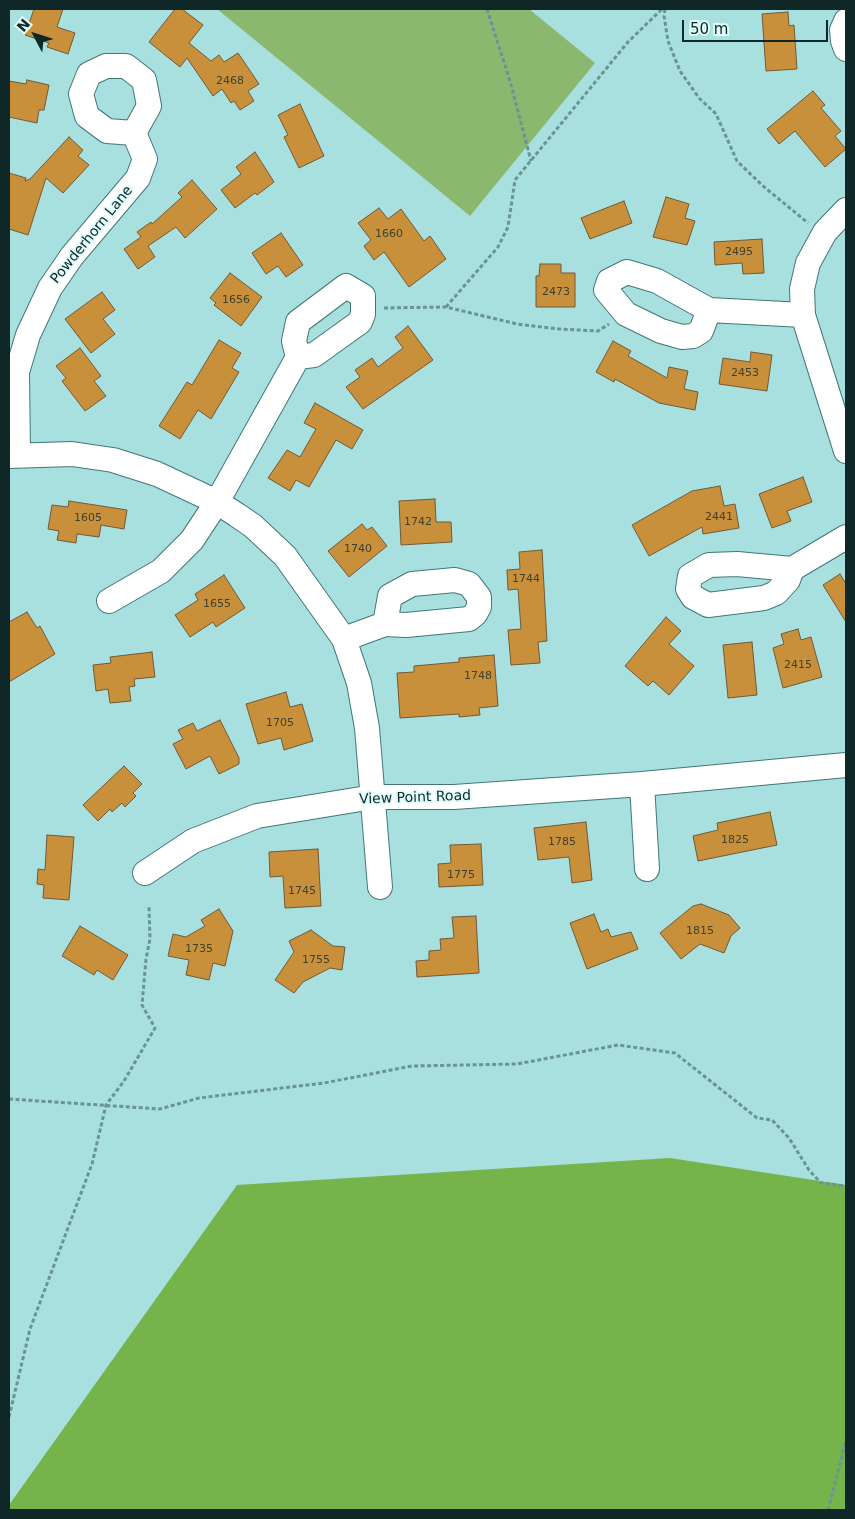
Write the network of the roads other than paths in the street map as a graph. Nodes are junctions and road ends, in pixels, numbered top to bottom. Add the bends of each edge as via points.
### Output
1 (846, 21) edge
2 (846, 49) edge
3 (134, 133) dead end
4 (846, 210) edge
5 (708, 310) junction
6 (803, 315) junction
7 (298, 357) junction
8 (846, 451) edge
9 (13, 455) edge
10 (216, 502) junction
11 (846, 537) edge
12 (792, 569) dead end
13 (109, 601) dead end
14 (385, 624) dead end
15 (344, 639) junction
16 (846, 765) edge
17 (642, 784) junction
18 (373, 797) junction
19 (647, 868) dead end
20 (144, 873) dead end
21 (380, 886) dead end

1 - 2 street via 842,30
3 - 9 street, Powderhorn Lane via 145,159 138,178 72,256 50,288 28,335 17,372
4 - 6 street via 824,232 808,263 802,289
5 - 5 street via 657,281 627,272 609,281 606,290 626,314 682,337 701,331
5 - 6 street
6 - 8 street
7 - 7 street via 294,341 298,322 346,286 363,296 360,322 314,356
7 - 10 street
9 - 10 street via 72,454 112,460 157,474
10 - 13 street via 192,540 161,571
10 - 15 street via 253,526 285,556
11 - 12 street
14 - 15 street
15 - 18 street via 359,683 368,728
16 - 17 street, View Point Road
17 - 18 street, View Point Road via 454,797
17 - 19 street
18 - 20 street, View Point Road via 257,816 193,841
18 - 21 street

